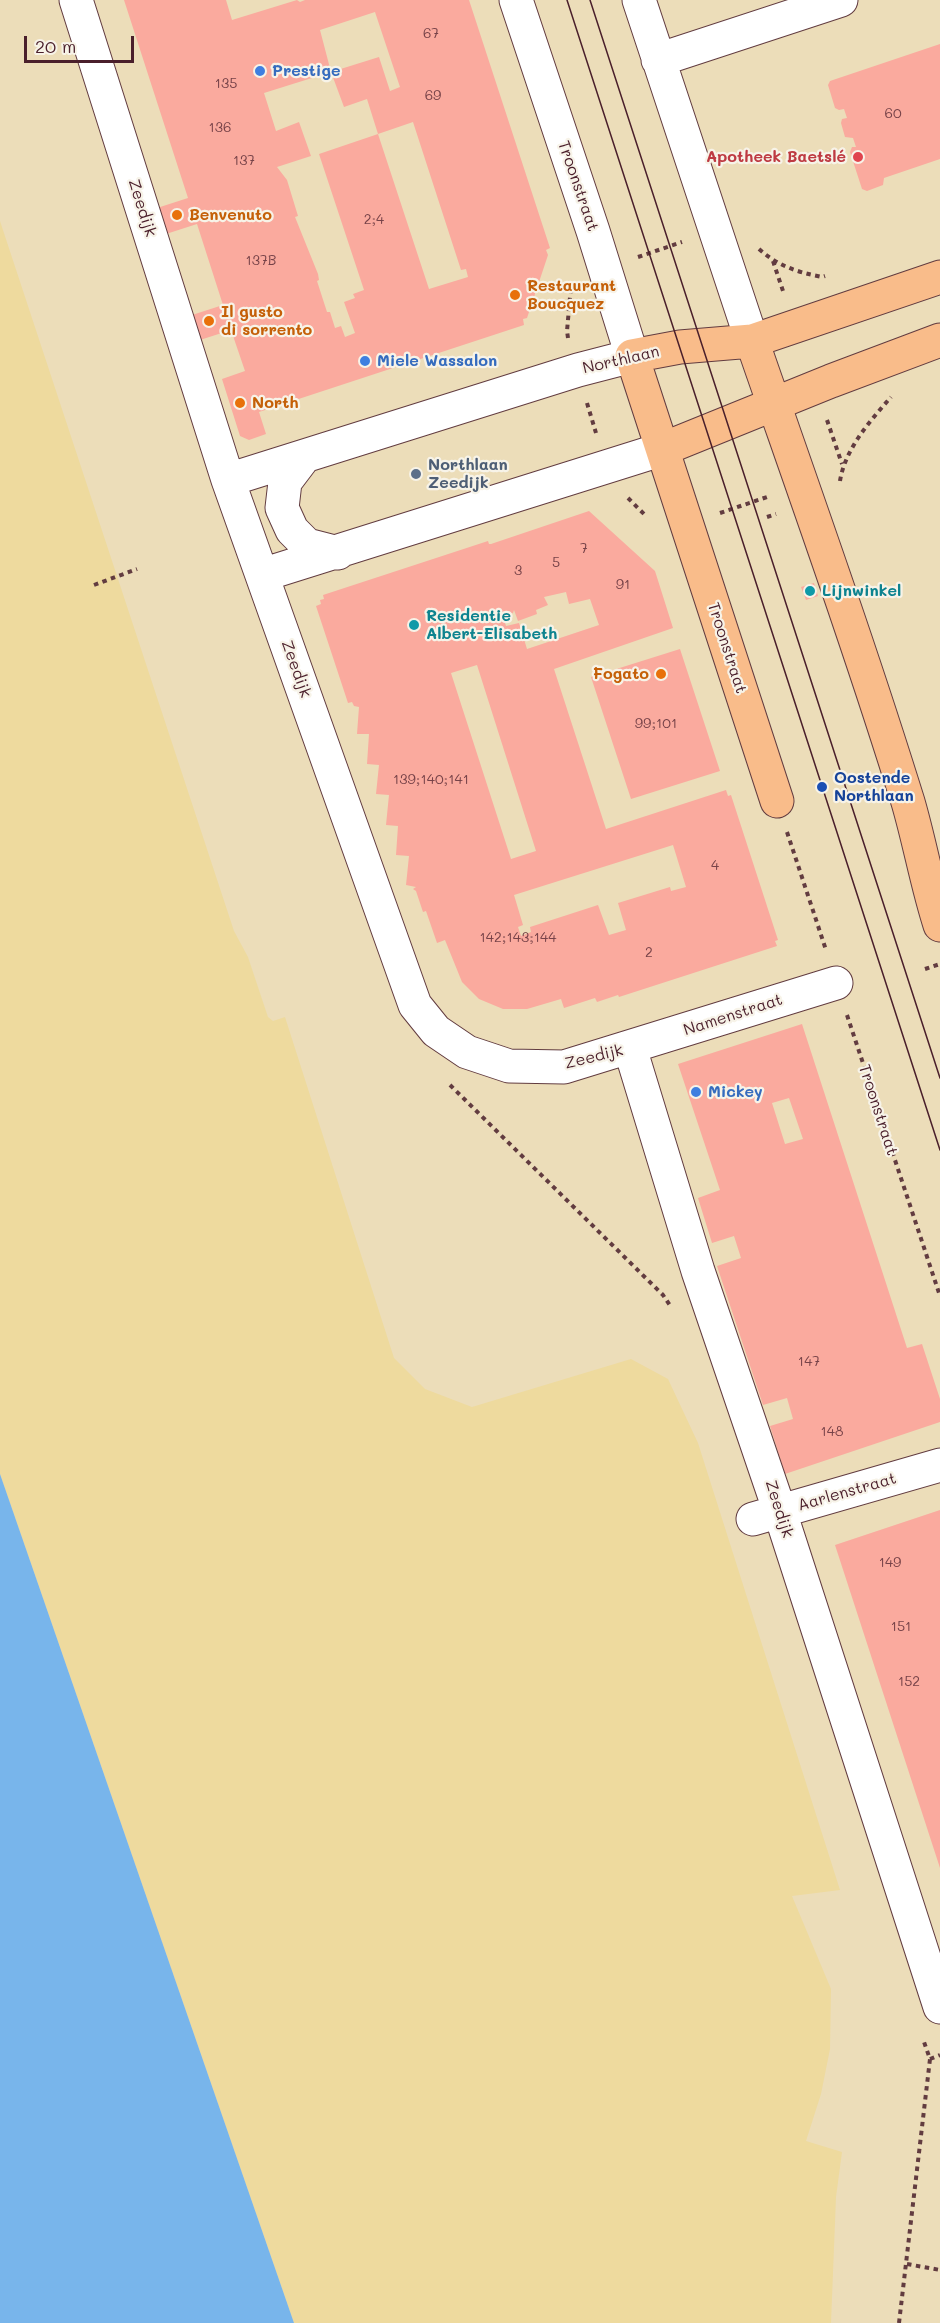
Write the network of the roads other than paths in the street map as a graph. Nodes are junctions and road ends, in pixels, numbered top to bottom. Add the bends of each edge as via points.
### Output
1 (76, 0) edge
2 (516, 0) edge
3 (639, 0) edge
4 (823, 3) edge
5 (658, 60) junction
6 (940, 277) edge
7 (940, 340) edge
8 (752, 341) junction
9 (632, 356) junction
10 (774, 404) junction
11 (663, 449) junction
12 (303, 457) junction
13 (228, 480) junction
14 (338, 553) junction
15 (262, 575) junction
16 (777, 801) road end
17 (940, 925) edge
18 (836, 982) road end
19 (630, 1048) junction
20 (940, 1465) edge
21 (767, 1516) junction
22 (940, 2007) edge

1 - 13 street, Zeedijk
2 - 9 street, Troonstraat
3 - 5 street
4 - 5 street
5 - 8 street
6 - 8 main road, Northlaan
7 - 10 main road
8 - 9 main road, Northlaan
8 - 10 main road
9 - 11 main road, Troonstraat
9 - 12 street, Northlaan
10 - 11 main road
10 - 17 main road via 908,804
11 - 14 street
11 - 16 main road, Troonstraat
12 - 13 street, Northlaan
12 - 14 street via 285,482 282,508 292,530 307,545
13 - 15 street, Zeedijk
14 - 15 street
15 - 19 street, Zeedijk via 415,1005 436,1031 467,1052 509,1065 564,1067
18 - 19 street, Namenstraat
19 - 21 street, Zeedijk
20 - 21 street, Aarlenstraat
21 - 22 street, Zeedijk

